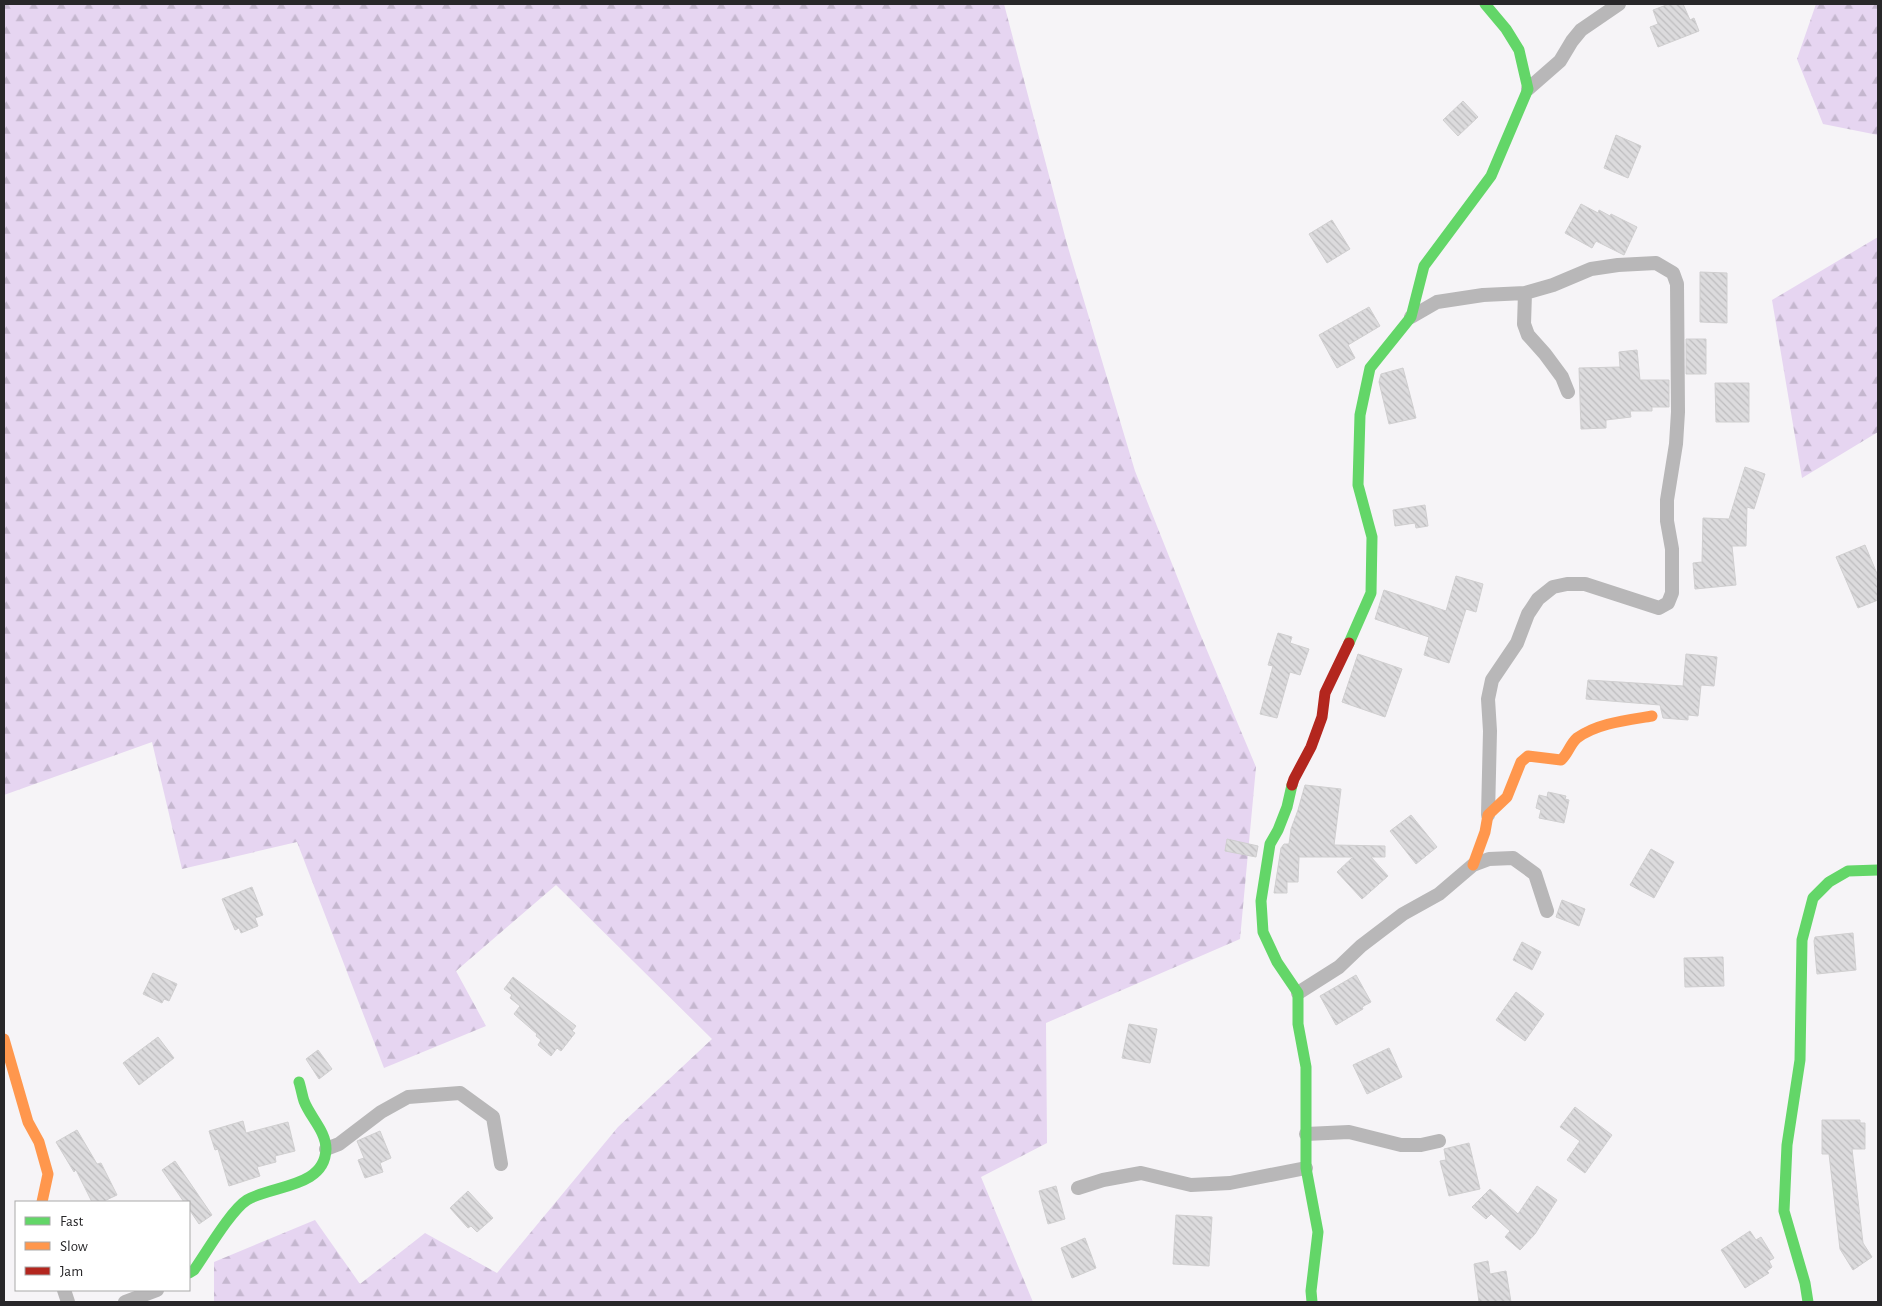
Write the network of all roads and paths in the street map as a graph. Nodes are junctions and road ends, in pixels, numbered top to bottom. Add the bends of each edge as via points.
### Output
1 (1485, 4) edge
2 (1619, 4) edge
3 (1528, 89) junction
4 (1525, 293) junction
5 (1412, 317) junction
6 (1568, 392) dead end
7 (1652, 716) dead end
8 (1488, 815) junction
9 (1473, 865) junction
10 (1878, 870) edge
11 (1547, 911) dead end
12 (1298, 993) junction
13 (4, 1042) edge
14 (299, 1082) dead end
15 (1306, 1134) junction
16 (1439, 1140) dead end
17 (326, 1149) junction
18 (501, 1164) dead end
19 (1306, 1168) junction
20 (1078, 1188) dead end
21 (42, 1201) edge
22 (190, 1272) edge
23 (154, 1291) edge
24 (124, 1302) edge
25 (1312, 1302) edge
26 (1808, 1302) edge

1 - 3 street via 1519,50
2 - 3 street via 1581,30 1560,61
3 - 5 street via 1491,176 1424,266
4 - 5 street via 1437,302
4 - 6 street via 1524,324 1528,335 1562,377
4 - 8 street via 1591,269 1656,263 1673,273 1677,284 1678,412 1667,500 1672,593 1668,603 1659,608 1585,584 1553,588 1538,599 1528,614 1517,643 1492,680 1488,699
5 - 12 street via 1370,368 1360,415 1358,484 1372,537 1371,593 1325,693 1322,717 1270,844 1261,900 1263,932 1277,962
7 - 8 street via 1619,722 1576,738 1562,760 1528,756 1521,762 1507,797
8 - 9 street
9 - 11 street via 1489,859 1513,858 1535,874
9 - 12 street via 1439,894 1403,914 1339,966
10 - 26 street via 1848,871 1829,882 1813,898 1802,940 1800,1060 1787,1145 1784,1211
12 - 15 street via 1298,1024 1306,1067
13 - 21 street via 28,1122 39,1142 48,1174
14 - 17 street
15 - 16 street via 1349,1132 1401,1145 1421,1145
15 - 19 street
17 - 18 street via 339,1144 381,1112 408,1097 460,1093 493,1117
17 - 22 street via 323,1163 304,1181 246,1201
19 - 20 street via 1230,1183 1191,1185 1141,1173
19 - 25 street via 1318,1232
23 - 24 street

